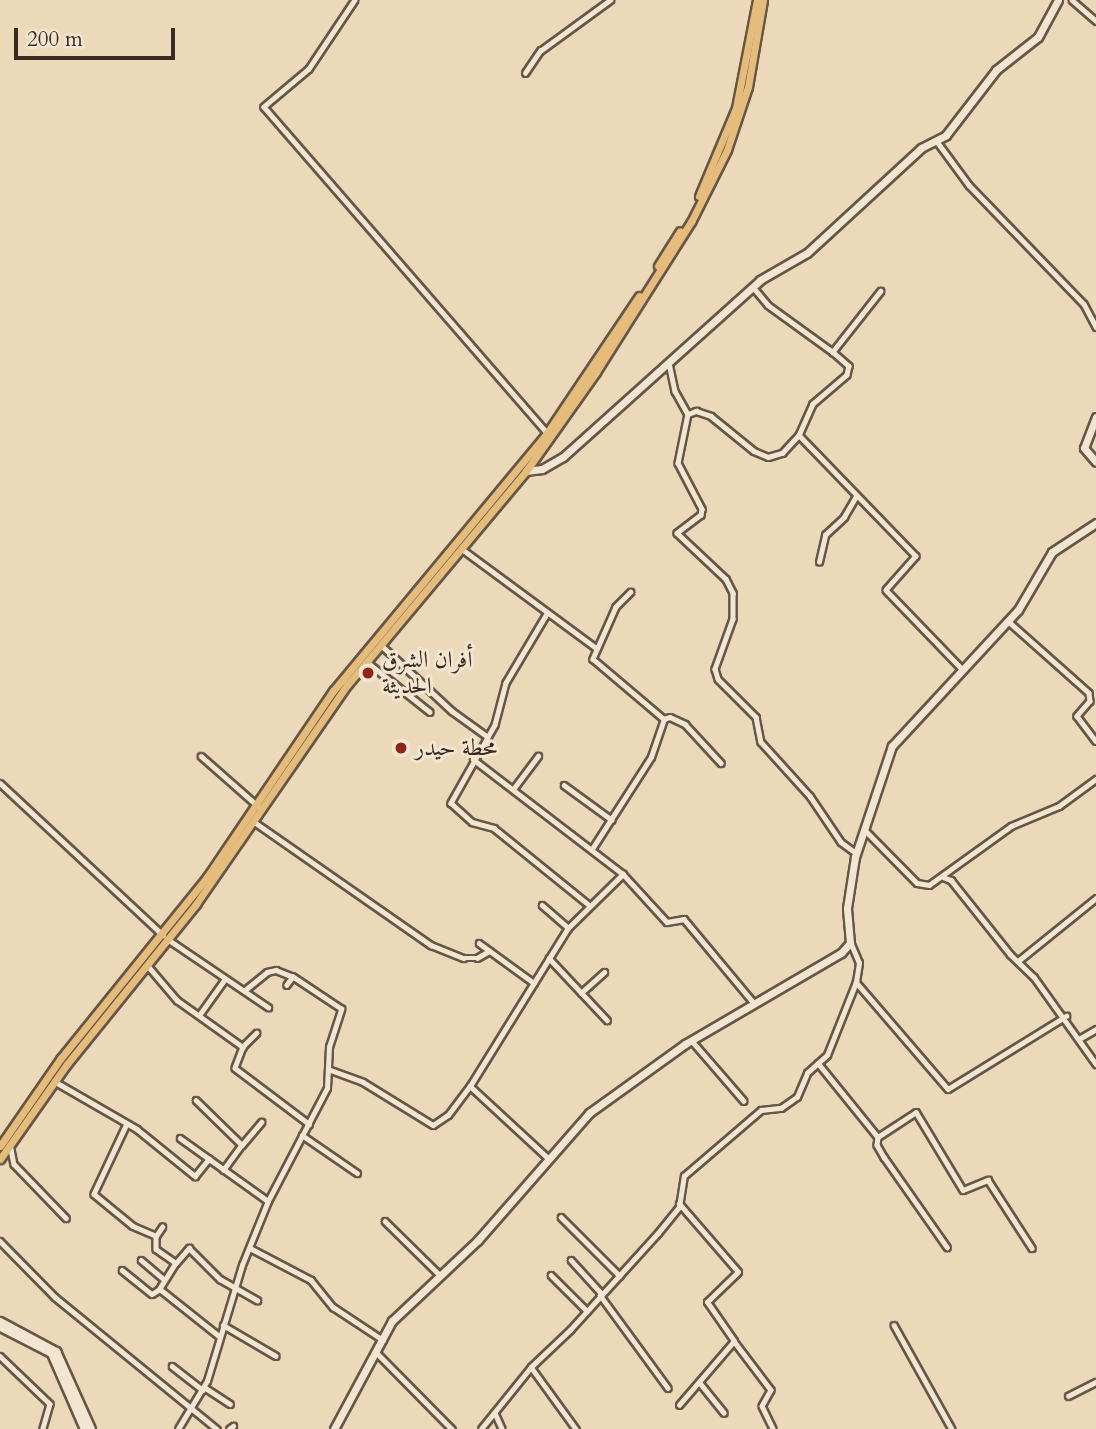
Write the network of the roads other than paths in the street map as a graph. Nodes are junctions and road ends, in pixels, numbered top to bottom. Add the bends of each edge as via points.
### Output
1 (355, 0) edge
2 (610, 0) edge
3 (757, 0) edge
4 (763, 0) edge
5 (1058, 0) edge
6 (1072, 0) edge
7 (1096, 21) edge
8 (525, 73) dead end
9 (936, 139) junction
10 (753, 287) junction
11 (881, 291) dead end
12 (1096, 327) edge
13 (833, 352) junction
14 (669, 363) junction
15 (688, 414) junction
16 (1096, 417) edge
17 (547, 433) junction
18 (799, 435) junction
19 (1096, 462) edge
20 (523, 469) junction
21 (856, 496) junction
22 (1096, 523) edge
23 (462, 549) junction
24 (819, 562) dead end
25 (427, 584) junction
26 (631, 592) dead end
27 (547, 614) junction
28 (1008, 621) junction
29 (380, 645) junction
30 (595, 647) junction
31 (367, 661) junction
32 (961, 668) junction
33 (345, 682) junction
34 (430, 712) dead end
35 (664, 719) junction
36 (488, 737) junction
37 (1096, 741) edge
38 (201, 756) dead end
39 (538, 756) dead end
40 (474, 759) junction
41 (720, 763) dead end
42 (1096, 779) edge
43 (0, 783) edge
44 (564, 785) dead end
45 (514, 788) junction
46 (258, 806) junction
47 (612, 820) junction
48 (253, 821) junction
49 (865, 830) junction
50 (592, 849) junction
51 (856, 853) junction
52 (623, 874) junction
53 (942, 877) junction
54 (1096, 898) edge
55 (588, 904) junction
56 (542, 905) dead end
57 (568, 928) junction
58 (166, 937) junction
59 (479, 943) dead end
60 (850, 943) junction
61 (489, 951) junction
62 (549, 958) junction
63 (1018, 961) junction
64 (148, 966) junction
65 (604, 972) dead end
66 (293, 976) junction
67 (225, 979) junction
68 (856, 982) junction
69 (129, 983) junction
70 (534, 983) junction
71 (288, 985) dead end
72 (245, 990) junction
73 (581, 992) junction
74 (755, 1005) junction
75 (268, 1007) dead end
76 (200, 1014) junction
77 (1066, 1016) junction
78 (607, 1020) dead end
79 (1096, 1029) edge
80 (257, 1033) dead end
81 (1079, 1039) junction
82 (691, 1040) junction
83 (243, 1047) junction
84 (818, 1063) junction
85 (1096, 1063) edge
86 (328, 1069) junction
87 (54, 1081) junction
88 (470, 1086) junction
89 (196, 1100) dead end
90 (744, 1101) dead end
91 (261, 1122) dead end
92 (309, 1124) junction
93 (126, 1126) junction
94 (302, 1135) junction
95 (878, 1137) junction
96 (11, 1138) junction
97 (180, 1138) dead end
98 (0, 1146) edge
99 (242, 1146) junction
100 (548, 1158) junction
101 (0, 1159) edge
102 (209, 1159) junction
103 (224, 1170) junction
104 (357, 1173) dead end
105 (268, 1201) junction
106 (679, 1204) junction
107 (561, 1217) dead end
108 (66, 1218) dead end
109 (385, 1221) dead end
110 (162, 1227) dead end
111 (156, 1236) junction
112 (0, 1241) edge
113 (947, 1247) dead end
114 (250, 1248) junction
115 (1032, 1248) dead end
116 (141, 1260) dead end
117 (571, 1261) dead end
118 (177, 1264) junction
119 (122, 1270) dead end
120 (551, 1275) dead end
121 (441, 1276) junction
122 (620, 1276) junction
123 (164, 1279) junction
124 (235, 1288) junction
125 (160, 1289) junction
126 (601, 1295) junction
127 (257, 1300) dead end
128 (587, 1311) junction
129 (0, 1321) edge
130 (223, 1325) junction
131 (894, 1325) dead end
132 (0, 1327) edge
133 (219, 1336) junction
134 (383, 1340) junction
135 (734, 1341) junction
136 (376, 1353) junction
137 (0, 1356) edge
138 (276, 1356) dead end
139 (172, 1366) dead end
140 (531, 1367) junction
141 (1096, 1382) edge
142 (700, 1383) junction
143 (668, 1388) dead end
144 (204, 1389) junction
145 (1068, 1396) dead end
146 (230, 1404) dead end
147 (679, 1405) dead end
148 (192, 1409) junction
149 (495, 1413) junction
150 (724, 1413) dead end
151 (43, 1429) edge
152 (84, 1429) edge
153 (90, 1429) edge
154 (178, 1429) edge
155 (217, 1429) edge
156 (334, 1429) edge
157 (452, 1429) edge
158 (481, 1429) edge
159 (502, 1429) edge
160 (576, 1429) edge
161 (773, 1429) edge
162 (952, 1429) edge

1 - 17 street via 309,69 264,107
2 - 8 street via 540,51
3 - 17 main road via 736,108 697,200
4 - 20 main road via 748,87 723,159 671,254
5 - 9 street via 1038,37 996,70 954,128
6 - 7 street
9 - 10 street via 807,253
9 - 12 street via 969,185 1084,304
10 - 13 street via 768,306
10 - 14 street
11 - 13 street
13 - 18 street via 849,366 847,375 813,404
14 - 15 street via 675,374 675,391
14 - 20 street via 557,462
15 - 18 street via 696,411 711,416 768,457 782,453
15 - 51 street via 689,427 678,463 702,509 701,516 677,533 726,579 733,593 733,619 715,669 718,679 756,717 761,742 810,796 841,842
16 - 19 street via 1084,448
17 - 20 main road
18 - 21 street
20 - 23 main road
20 - 25 main road
21 - 24 street via 844,517 824,535
21 - 32 street via 916,556 886,587 887,592
22 - 28 street via 1052,552
23 - 25 main road
23 - 27 street via 512,582
25 - 29 main road
25 - 33 main road
26 - 30 street via 616,607
27 - 30 street
27 - 36 street via 506,683
28 - 32 street
28 - 37 street via 1089,693 1090,701 1077,716
29 - 31 main road
29 - 36 street via 452,711
30 - 35 street via 595,662
31 - 33 main road
31 - 34 street
32 - 49 street via 892,746
33 - 46 main road
35 - 41 street via 685,724
35 - 47 street via 652,757
36 - 40 street
38 - 46 street
39 - 45 street
40 - 45 street
40 - 55 street via 450,800 452,806 472,822 494,828
42 - 53 street via 1059,806 1011,826
43 - 58 street
44 - 47 street
45 - 50 street
46 - 48 main road
46 - 58 main road
47 - 50 street
48 - 58 main road
48 - 61 street via 431,945 464,958 477,958
49 - 51 street
49 - 53 street via 917,883 929,884
50 - 52 street
51 - 60 street via 846,908
52 - 55 street
52 - 74 street via 667,922 684,919
53 - 63 street via 951,880
54 - 63 street
55 - 57 street
56 - 57 street
57 - 62 street
58 - 64 main road
58 - 67 street
58 - 69 main road
59 - 61 street
60 - 68 street via 859,963
60 - 74 street via 829,962
61 - 70 street
62 - 70 street
62 - 73 street
63 - 77 street
64 - 69 main road
64 - 76 street via 170,995
65 - 73 street
66 - 71 street
66 - 72 street via 267,972
66 - 86 street via 341,1009 329,1047
67 - 72 street
67 - 76 street
68 - 77 street via 948,1089
68 - 84 street via 827,1055
69 - 87 main road
69 - 96 main road via 61,1058
70 - 88 street
72 - 75 street
73 - 78 street
74 - 82 street
76 - 83 street
77 - 81 street
79 - 81 street
80 - 83 street
81 - 85 street
82 - 90 street
82 - 100 street via 589,1113
83 - 92 street via 235,1068
84 - 95 street
84 - 106 street via 807,1073 794,1101 761,1110 684,1176
86 - 88 street via 363,1082 433,1125 448,1115
86 - 92 street via 323,1098
87 - 93 street
87 - 96 main road
88 - 100 street
89 - 99 street
91 - 99 street
92 - 94 street
93 - 102 street via 195,1176
93 - 111 street via 94,1194 133,1226
94 - 104 street
94 - 105 street
95 - 113 street via 877,1146
95 - 115 street via 916,1112 963,1190 988,1180
96 - 98 main road
96 - 101 main road
96 - 108 street via 15,1164
97 - 102 street
99 - 103 street
100 - 121 street via 526,1188
102 - 103 street
103 - 105 street
105 - 114 street
106 - 122 street
106 - 135 street via 734,1262 737,1272 707,1302
107 - 122 street
109 - 121 street
110 - 111 street
111 - 118 street via 156,1249
112 - 148 street via 55,1297
114 - 124 street
114 - 134 street via 311,1280 333,1307
116 - 123 street
117 - 126 street
118 - 123 street
118 - 124 street via 189,1248
119 - 125 street via 152,1294
120 - 128 street
121 - 134 street via 403,1308
122 - 126 street
123 - 125 street
124 - 127 street
124 - 130 street
125 - 133 street
126 - 128 street
126 - 143 street
128 - 140 street
129 - 153 street via 57,1351
130 - 133 street
130 - 138 street
131 - 162 street
132 - 152 street via 51,1353
133 - 144 street
134 - 136 street
135 - 142 street
135 - 161 street via 771,1390 762,1406
136 - 156 street
136 - 157 street
137 - 151 street via 50,1404
139 - 144 street
140 - 149 street
140 - 160 street
141 - 145 street
142 - 147 street
142 - 150 street
144 - 146 street
144 - 148 street
148 - 154 street
148 - 155 street
149 - 158 street
149 - 159 street

